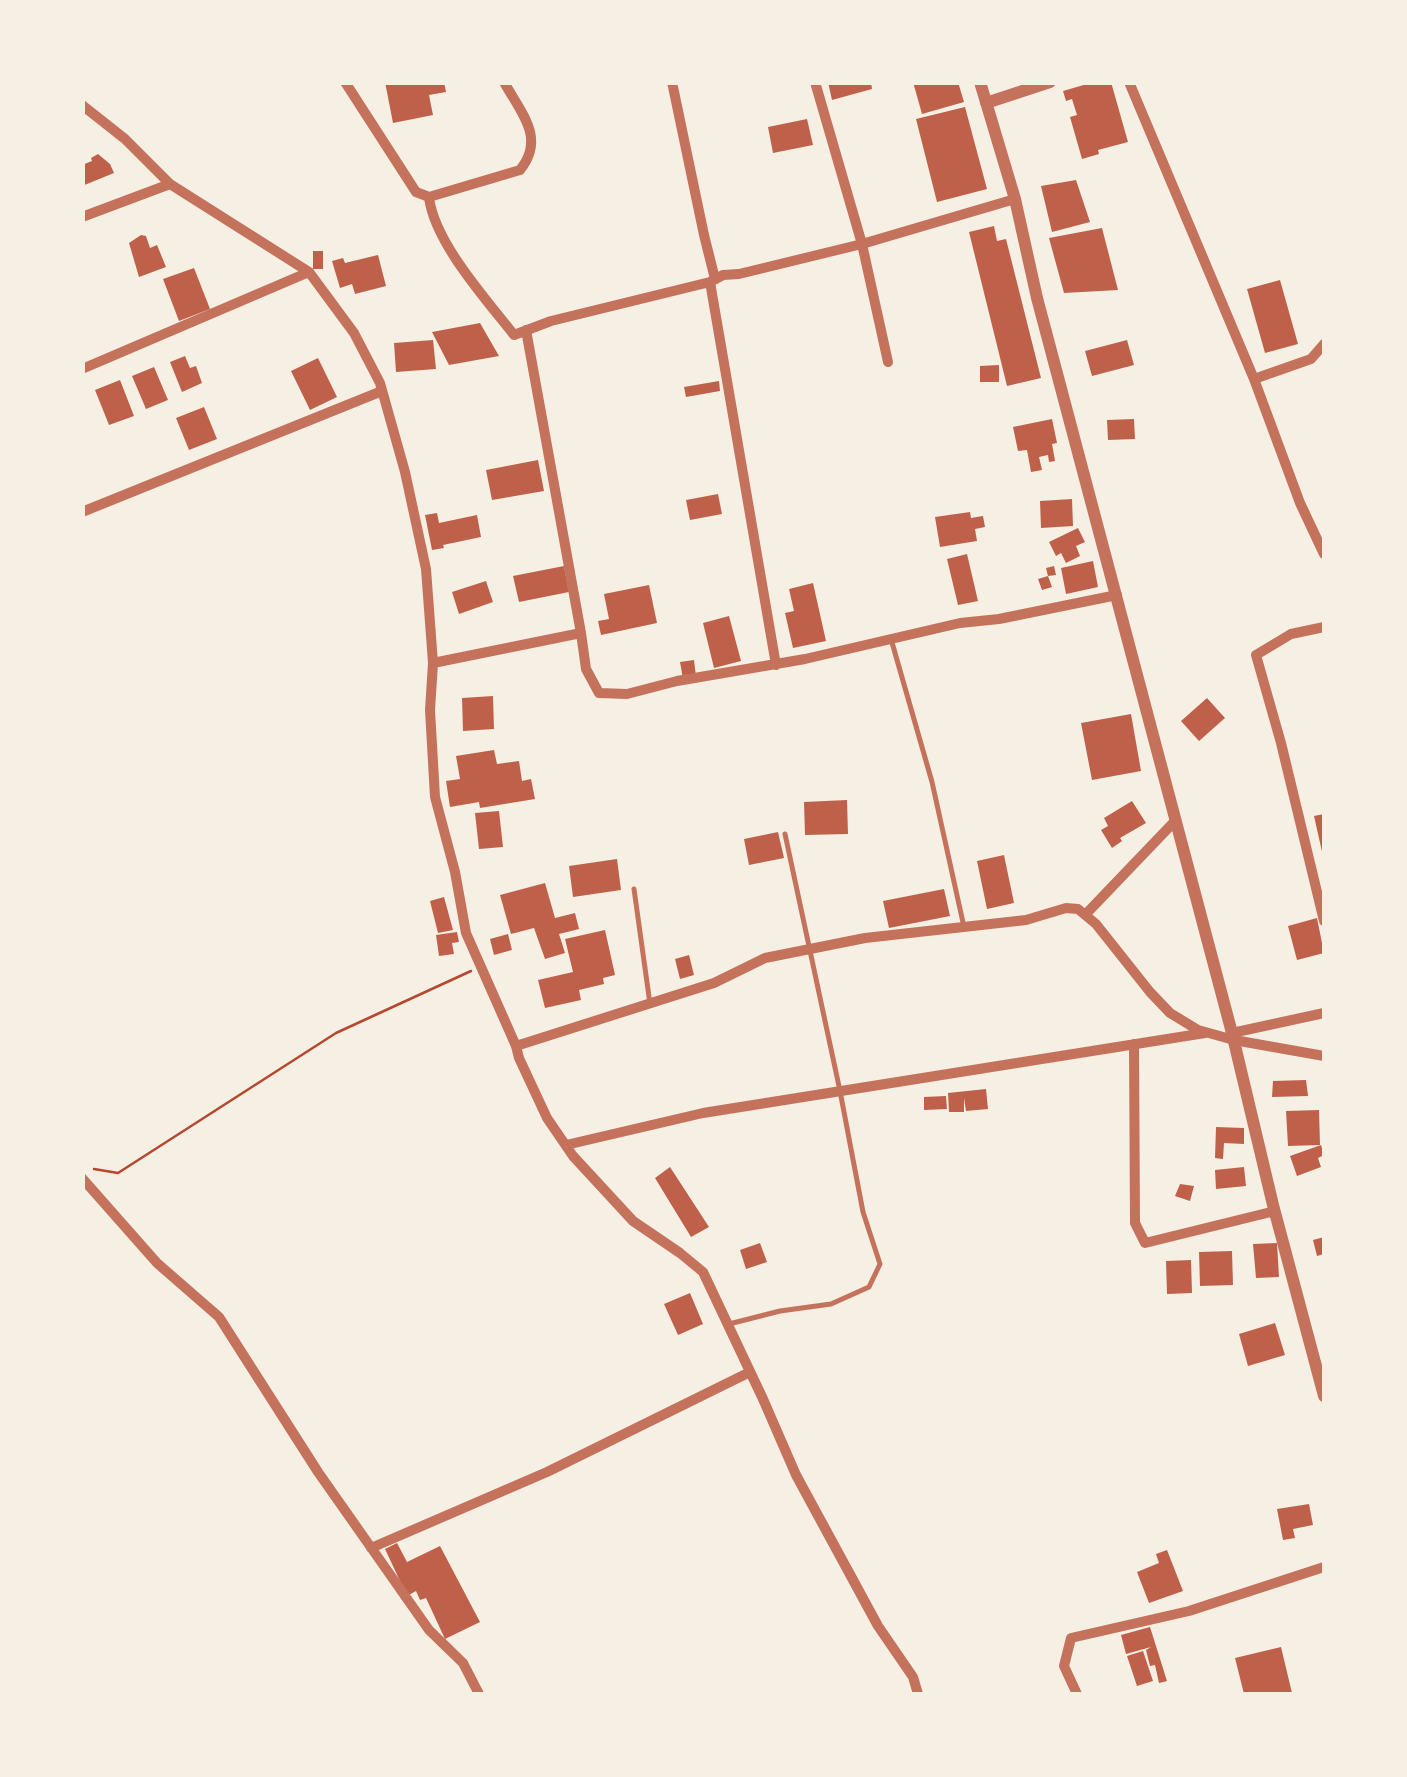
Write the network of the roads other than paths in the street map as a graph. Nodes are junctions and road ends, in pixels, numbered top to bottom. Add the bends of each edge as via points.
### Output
1 (345, 82) edge
2 (504, 82) edge
3 (672, 82) edge
4 (815, 82) edge
5 (980, 82) edge
6 (1050, 82) edge
7 (1128, 82) edge
8 (986, 103) junction
9 (82, 105) edge
10 (170, 184) junction
11 (429, 196) junction
12 (1015, 199) junction
13 (82, 217) edge
14 (862, 244) junction
15 (308, 272) junction
16 (712, 280) junction
17 (526, 330) junction
18 (1324, 344) edge
19 (888, 362) dead end
20 (82, 369) edge
21 (1254, 379) junction
22 (382, 391) junction
23 (82, 512) edge
24 (1324, 554) edge
25 (1117, 595) junction
26 (1324, 627) edge
27 (581, 633) junction
28 (891, 639) junction
29 (434, 663) junction
30 (776, 664) junction
31 (1175, 821) junction
32 (785, 834) dead end
33 (634, 890) dead end
34 (1084, 915) junction
35 (1324, 921) edge
36 (964, 927) junction
37 (810, 948) junction
38 (650, 1004) junction
39 (1324, 1013) edge
40 (1207, 1032) junction
41 (1233, 1036) junction
42 (1134, 1044) junction
43 (516, 1046) junction
44 (1324, 1056) edge
45 (840, 1090) junction
46 (566, 1145) junction
47 (82, 1178) edge
48 (1275, 1211) junction
49 (726, 1324) junction
50 (750, 1372) junction
51 (1324, 1396) edge
52 (371, 1548) junction
53 (1324, 1567) edge
54 (478, 1694) edge
55 (918, 1694) edge
56 (1077, 1694) edge

1 - 11 street via 416,192
2 - 11 street via 532,134 528,161 520,170
3 - 16 street
4 - 14 street
5 - 8 street
6 - 8 street
7 - 21 street
8 - 12 street
9 - 10 street
10 - 13 street
10 - 15 street
11 - 17 street via 430,210 465,272 514,335
12 - 14 street
12 - 25 street
14 - 16 street
14 - 19 street
15 - 20 street
15 - 22 street via 354,333
16 - 17 street
16 - 30 street
17 - 27 street
18 - 21 street via 1311,359
21 - 24 street
22 - 23 street
22 - 29 street via 426,568
25 - 28 street
25 - 31 street
26 - 35 street via 1291,634 1256,656
27 - 29 street
27 - 30 street via 586,670 598,693 627,694
28 - 30 street
28 - 36 lane
29 - 43 street via 434,797 466,933
31 - 34 street
31 - 41 street
32 - 37 lane
33 - 38 lane
34 - 36 street via 1066,908
34 - 40 street via 1170,1013
36 - 37 street
37 - 38 street via 765,958
37 - 45 lane
38 - 43 street
39 - 41 street
40 - 41 street
40 - 42 street
41 - 44 street
41 - 48 street
42 - 45 street
42 - 48 street via 1136,1223 1146,1243
43 - 46 street via 529,1083
45 - 46 street
45 - 49 lane via 880,1264 870,1288 831,1304
46 - 49 street via 634,1221 703,1272
47 - 52 street via 157,1263 220,1317
48 - 51 street
49 - 50 street
50 - 52 street via 548,1472
50 - 55 street via 796,1475
52 - 54 street via 429,1630 464,1664
53 - 56 street via 1189,1611 1070,1638 1064,1666

